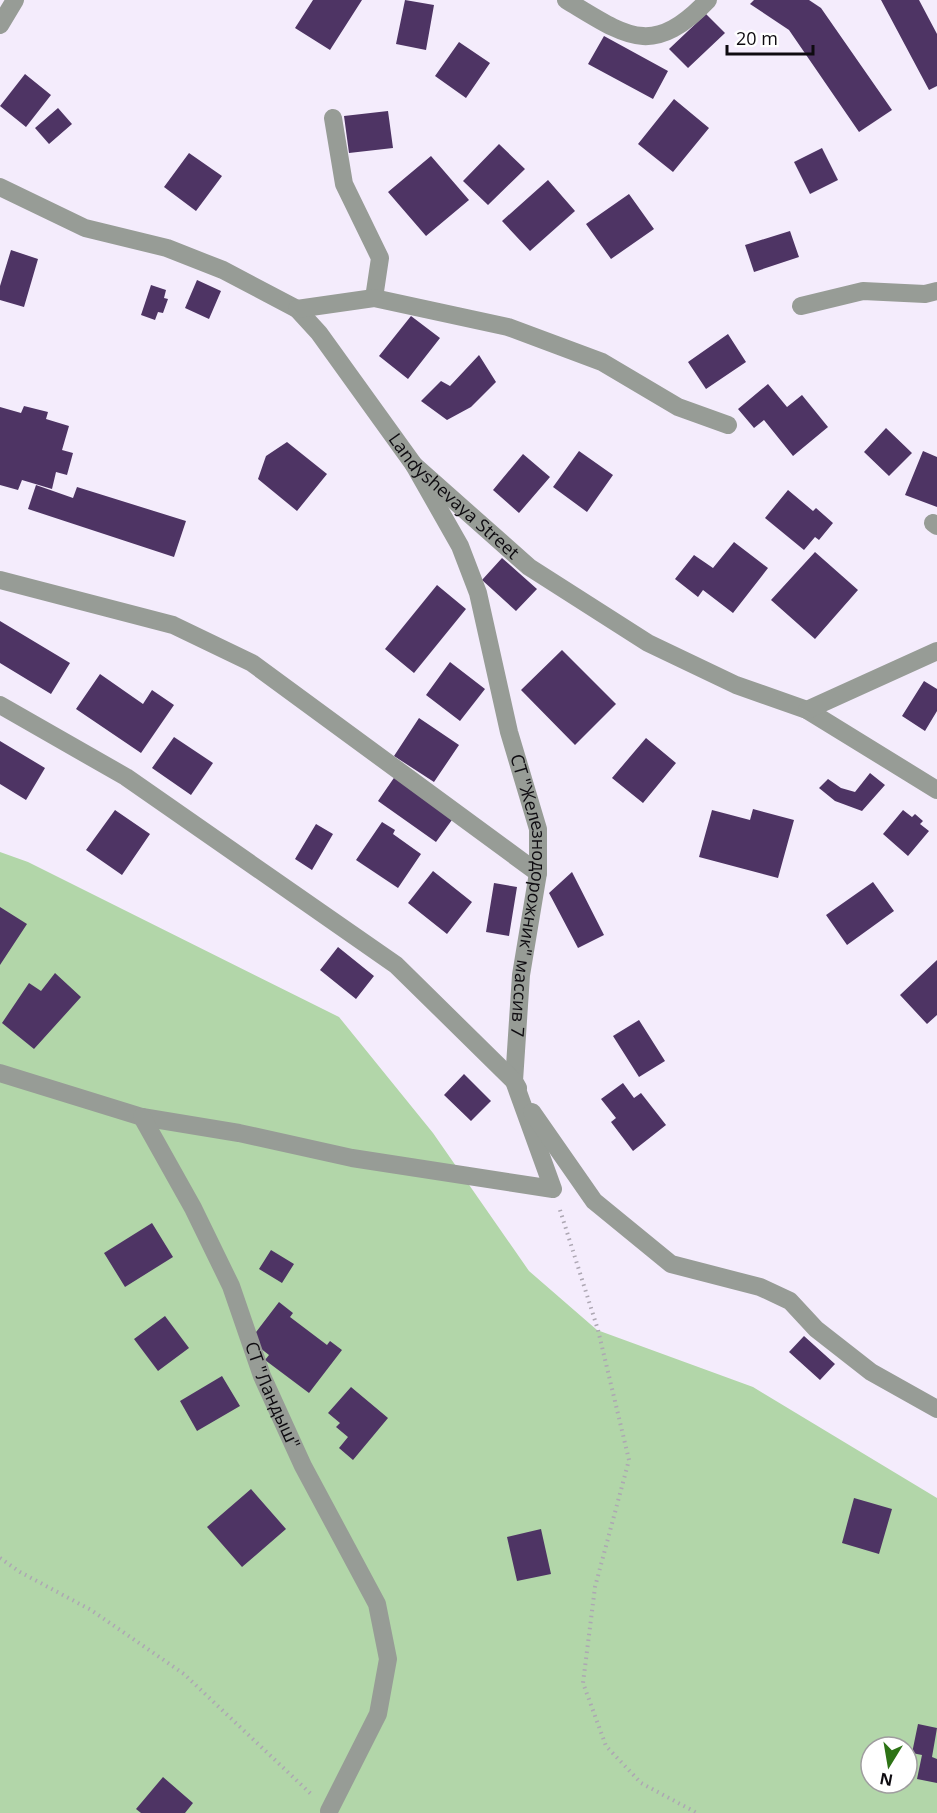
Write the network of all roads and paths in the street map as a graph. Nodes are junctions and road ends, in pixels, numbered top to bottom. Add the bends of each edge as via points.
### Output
1 (15, 0) edge
2 (566, 0) edge
3 (708, 0) edge
4 (0, 25) edge
5 (333, 118) dead end
6 (0, 187) edge
7 (937, 291) edge
8 (374, 298) junction
9 (801, 306) dead end
10 (297, 309) junction
11 (728, 425) dead end
12 (414, 465) junction
13 (0, 580) edge
14 (937, 651) edge
15 (0, 705) edge
16 (807, 710) junction
17 (937, 790) edge
18 (538, 873) junction
19 (0, 1073) edge
20 (514, 1081) junction
21 (142, 1117) junction
22 (553, 1189) junction
23 (937, 1409) edge
24 (0, 1558) edge
25 (329, 1811) joint
26 (697, 1813) edge

1 - 4 street
2 - 3 street via 622,33 658,36 688,22
5 - 8 street via 344,184 380,258
6 - 10 street, Landyshevaya Street via 85,228 167,248 224,270
7 - 9 street via 863,291
8 - 10 street
8 - 11 street via 508,327 602,362 678,407
10 - 12 street, Landyshevaya Street via 319,333
12 - 16 street, Landyshevaya Street via 529,567 648,643 736,685
12 - 18 street, СТ "Железнодорожник" массив 7 via 460,546 478,592 509,732 538,829
13 - 18 street via 172,625 252,663
14 - 16 street
15 - 20 street via 126,777 396,965
16 - 17 street, Landyshevaya Street
18 - 20 street, СТ "Железнодорожник" массив 7 via 521,975
19 - 21 street
20 - 22 street
20 - 23 street via 594,1201 671,1264 760,1287 790,1301 816,1329 871,1372
21 - 22 street via 352,1158
21 - 25 street, СТ "Ландыш" via 231,1286 262,1376 294,1446 377,1604 388,1659 378,1714
22 - 26 path via 598,1330 629,1460 595,1587 584,1683 606,1746 641,1783
24 - 25 path via 91,1610 184,1674

